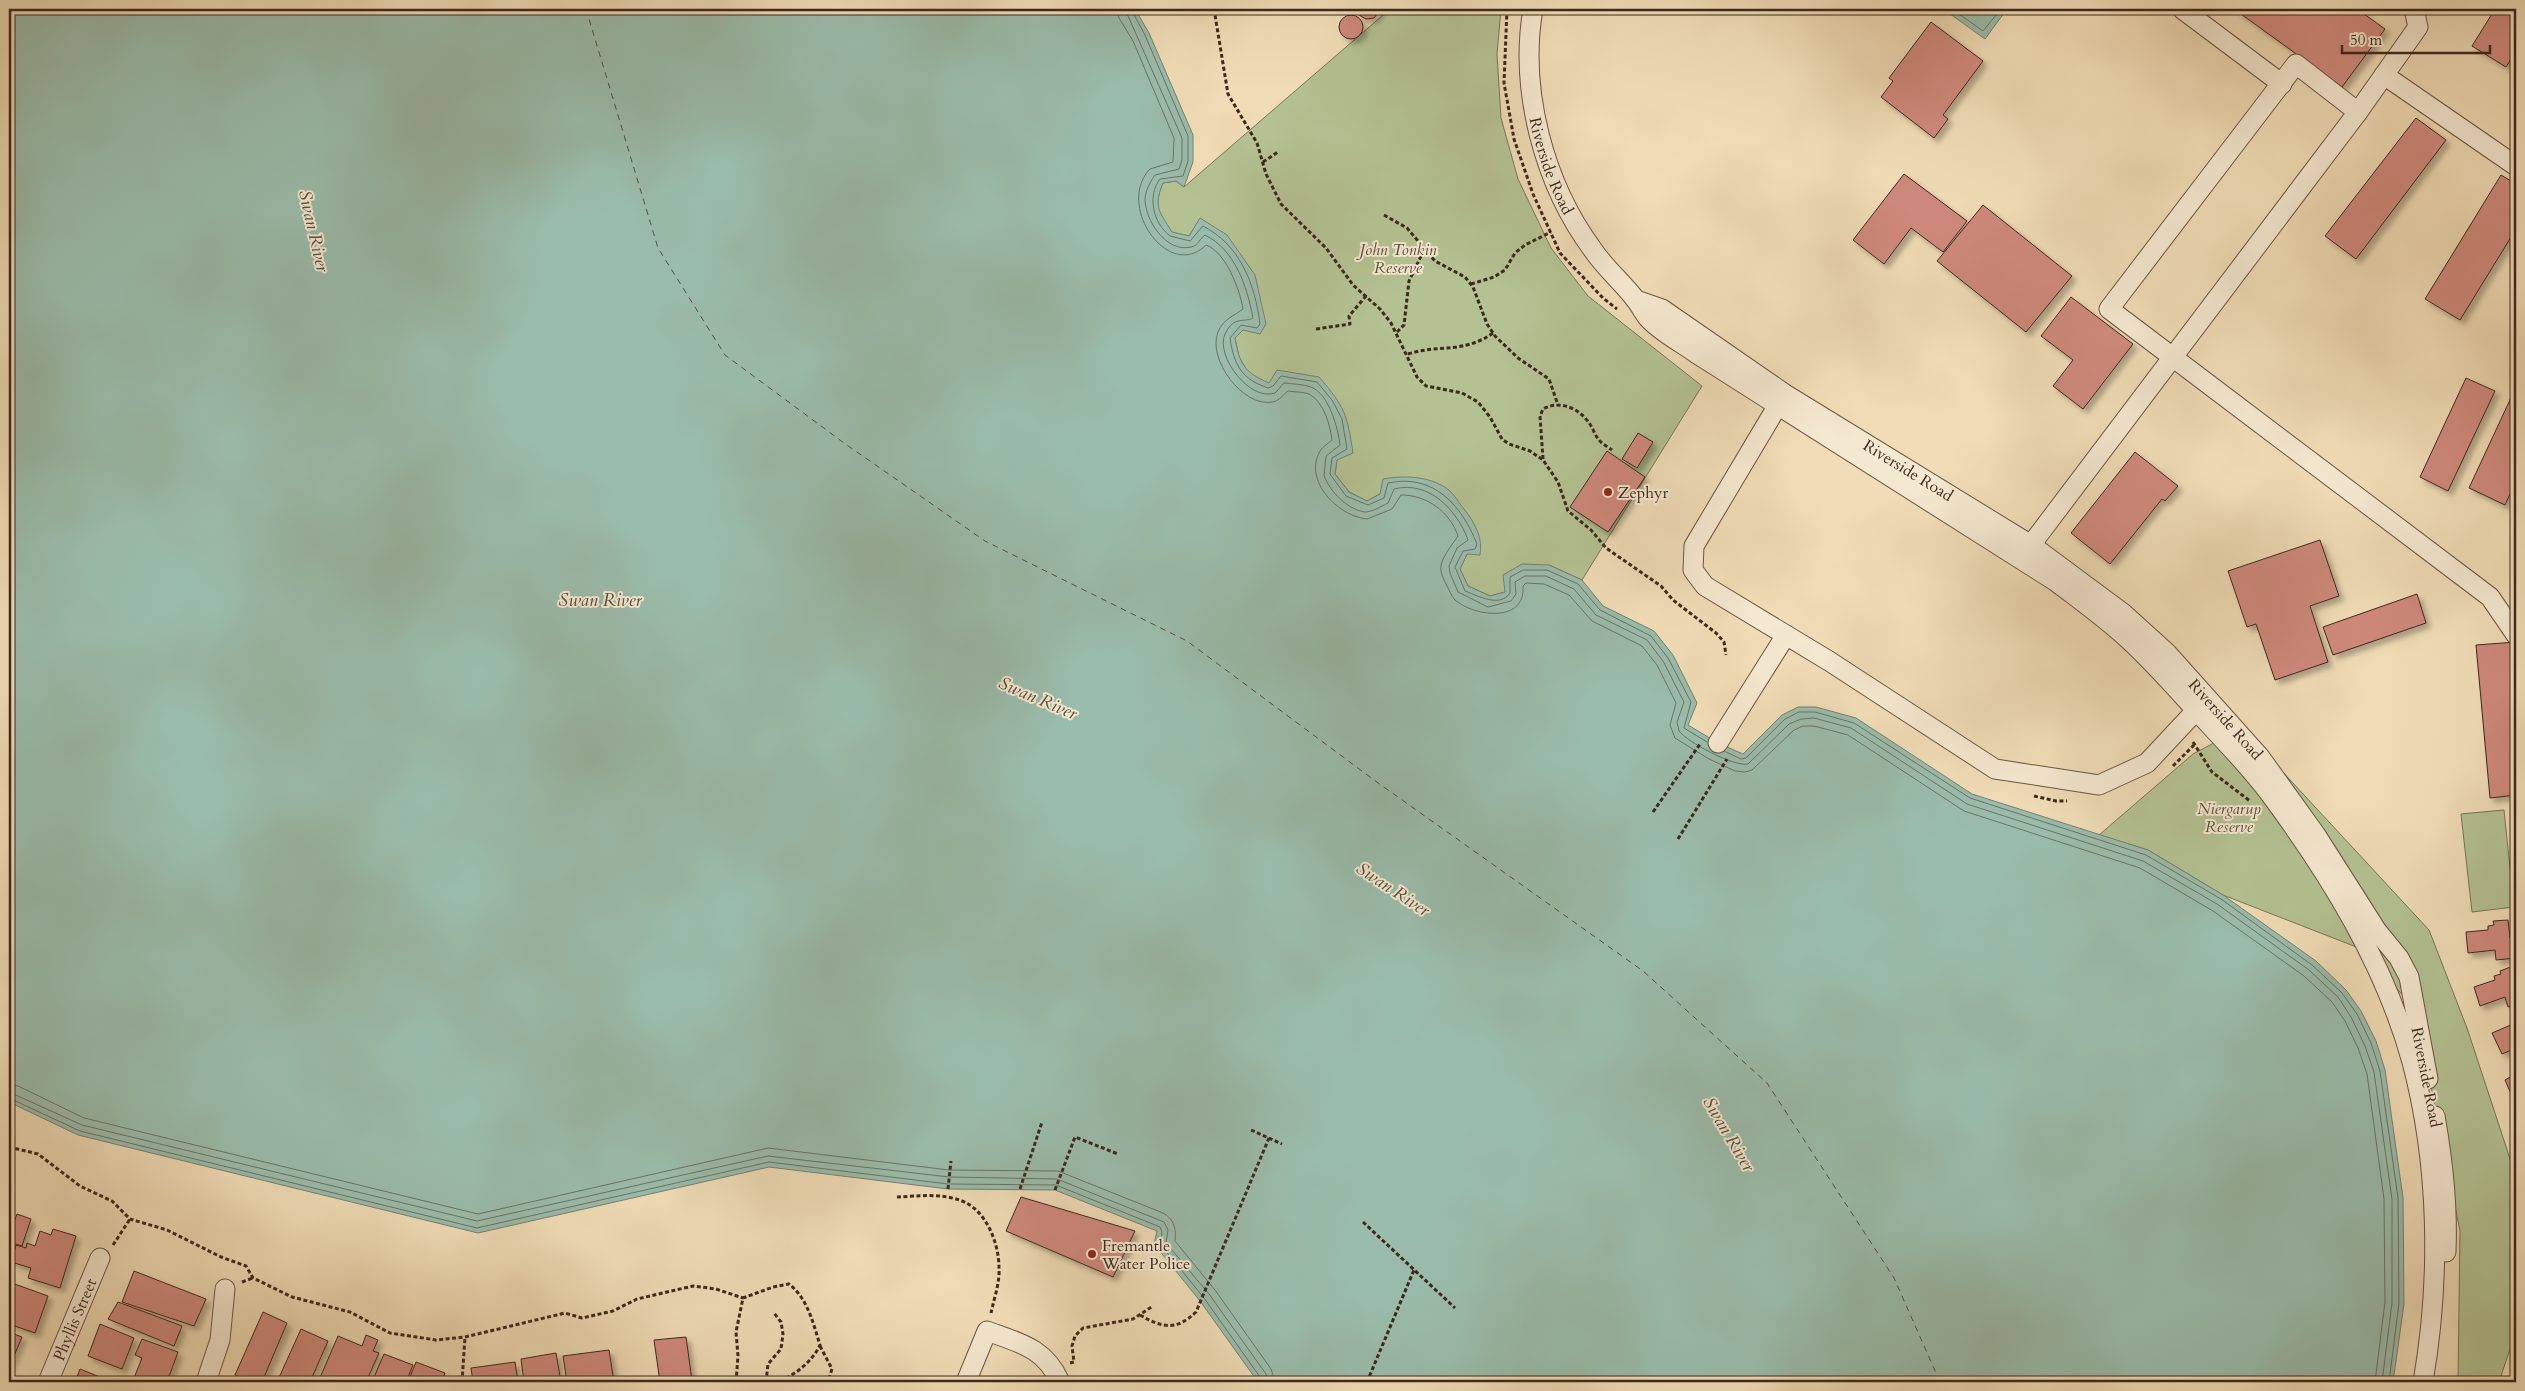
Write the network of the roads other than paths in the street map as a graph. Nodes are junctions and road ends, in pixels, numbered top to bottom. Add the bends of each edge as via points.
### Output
1 (1533, 9) edge
2 (2182, 9) edge
3 (2414, 9) edge
4 (2384, 75) junction
5 (2282, 84) junction
6 (2358, 112) junction
7 (2516, 166) edge
8 (2172, 356) junction
9 (1782, 399) junction
10 (2025, 552) junction
11 (1786, 635) junction
12 (2516, 635) edge
13 (2198, 709) junction
14 (1715, 748) road end
15 (100, 1258) road end
16 (225, 1289) dead end
17 (1056, 1374) edge
18 (48, 1382) edge
19 (206, 1382) edge
20 (966, 1382) edge
21 (2423, 1382) edge
22 (2435, 1382) edge

1 - 9 street, Riverside Road via 1529,62 1540,136 1567,210 1592,250 1636,300 1662,309
2 - 5 street
3 - 4 street via 2418,27
4 - 6 street
4 - 7 street
5 - 6 street via 2296,64
5 - 8 street via 2109,309
6 - 8 street
8 - 10 street
8 - 12 street via 2490,597
9 - 10 street, Riverside Road
9 - 11 street via 1694,546 1694,570 1706,586
10 - 13 street, Riverside Road via 2124,614 2166,653
11 - 13 street via 1996,769 2099,785 2147,762
11 - 14 street
13 - 21 street, Riverside Road via 2270,794 2315,859 2376,965 2400,1023 2421,1101 2434,1208 2431,1333
13 - 22 street, Riverside Road via 2271,772 2409,977 2443,1165 2447,1214 2442,1341
15 - 18 street, Phyllis Street
16 - 19 street via 220,1340
17 - 20 street via 1043,1356 1029,1347 987,1330

